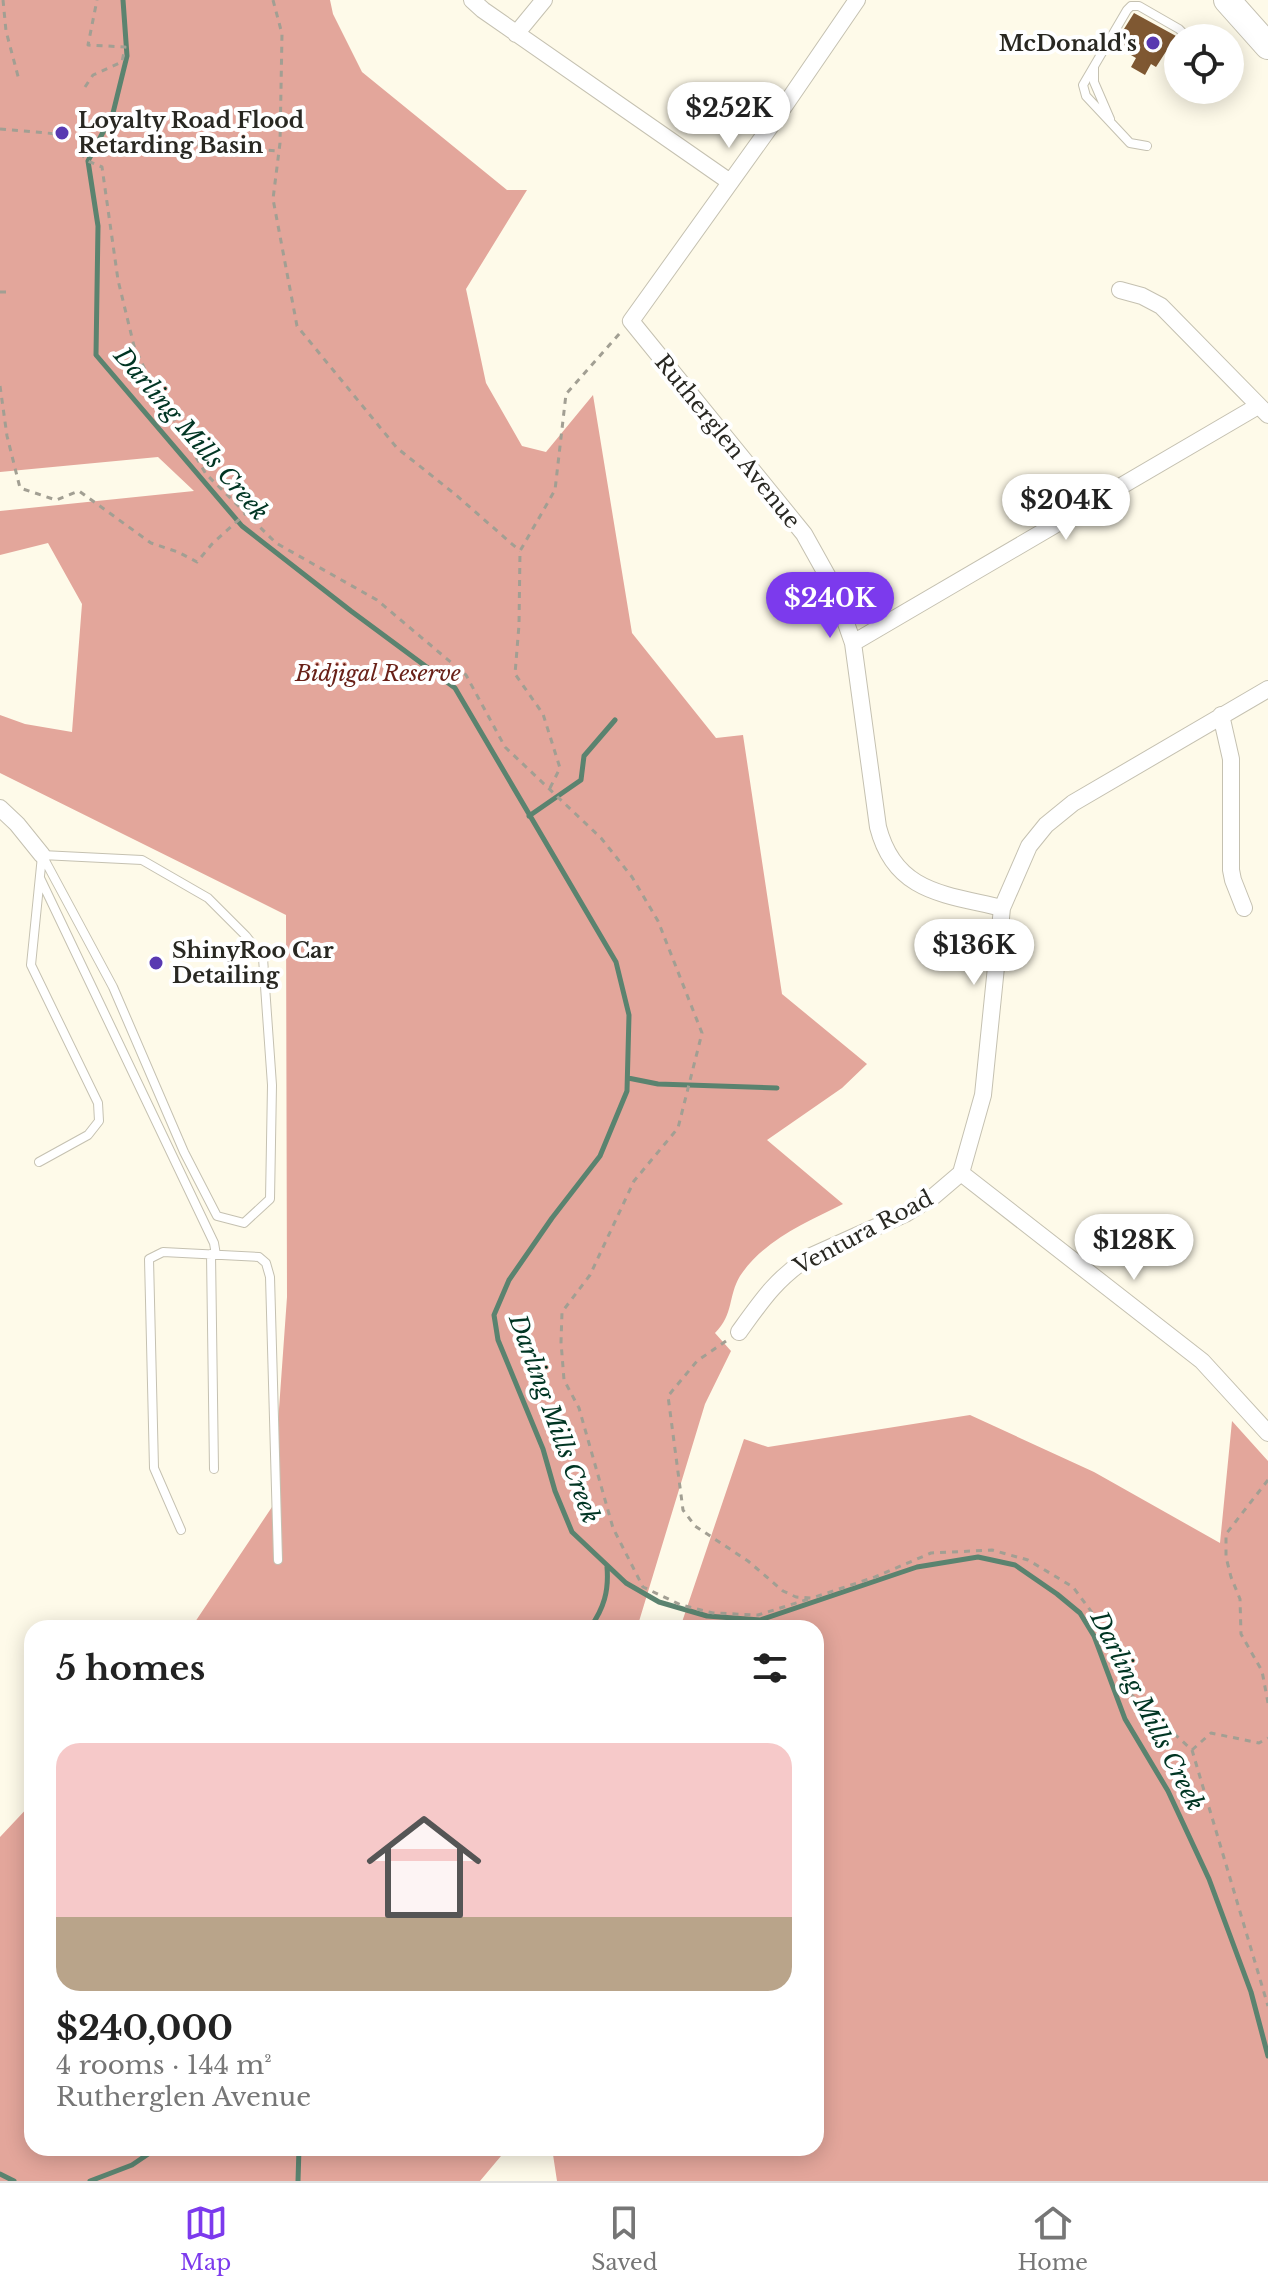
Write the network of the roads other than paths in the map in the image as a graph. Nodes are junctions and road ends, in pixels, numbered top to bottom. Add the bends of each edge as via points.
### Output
1 (472, 0) edge
2 (544, 0) edge
3 (857, 0) edge
4 (1227, 0) edge
5 (1170, 24) edge
6 (516, 34) junction
7 (1268, 46) edge
8 (1147, 146) dead end
9 (730, 182) junction
10 (1120, 290) dead end
11 (1263, 411) edge
12 (853, 643) junction
13 (1268, 689) edge
14 (1221, 715) junction
15 (0, 808) edge
16 (42, 855) junction
17 (40, 878) junction
18 (1002, 908) junction
19 (1244, 908) dead end
20 (39, 1162) dead end
21 (961, 1173) junction
22 (214, 1254) junction
23 (739, 1332) road end
24 (1268, 1433) edge
25 (214, 1469) dead end
26 (181, 1530) dead end
27 (278, 1560) dead end

1 - 6 street
2 - 6 street
3 - 9 street
4 - 7 main road
5 - 8 lane via 1131,6 1094,67 1094,82 1113,127 1130,143
6 - 9 street
9 - 12 street, Rutherglen Avenue via 631,321 804,534 833,586
10 - 11 street via 1161,306
11 - 12 street
12 - 18 street, Rutherglen Avenue via 878,827 887,855 918,886
13 - 14 street
14 - 18 street via 1058,815 1029,846
14 - 19 street via 1231,759 1231,870
15 - 16 street
16 - 16 lane via 113,987 217,1216 244,1223 270,1199 272,1085 263,958 208,898 142,860
16 - 17 lane
17 - 20 lane via 31,965 98,1103 99,1121 88,1135
17 - 22 lane via 214,1243
18 - 21 street via 983,1095
21 - 23 street, Ventura Road via 907,1213 794,1267 771,1287
21 - 24 street via 1202,1361
22 - 25 lane
22 - 26 lane via 163,1252 149,1259 154,1468
22 - 27 lane via 259,1257 269,1271

